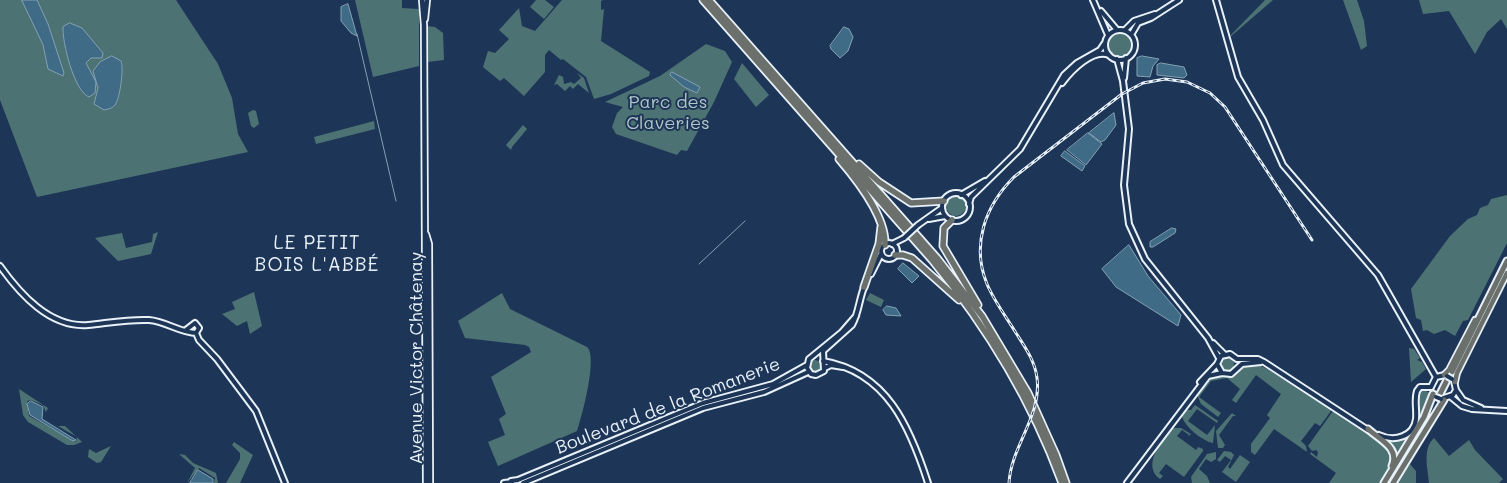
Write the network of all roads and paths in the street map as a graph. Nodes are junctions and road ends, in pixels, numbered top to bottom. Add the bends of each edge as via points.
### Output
1 (422, 0) edge
2 (426, 0) edge
3 (702, 0) edge
4 (709, 0) edge
5 (1094, 0) edge
6 (1178, 0) edge
7 (1214, 0) edge
8 (1099, 10) junction
9 (1160, 12) junction
10 (424, 25) junction
11 (1117, 30) junction
12 (1124, 30) junction
13 (1108, 35) junction
14 (1131, 35) junction
15 (1104, 44) junction
16 (1109, 55) junction
17 (1126, 58) junction
18 (1117, 60) junction
19 (1123, 81) junction
20 (1054, 92) junction
21 (806, 116) junction
22 (838, 145) junction
23 (993, 177) junction
24 (961, 194) junction
25 (944, 201) junction
26 (969, 204) junction
27 (942, 208) junction
28 (876, 214) junction
29 (945, 216) junction
30 (925, 220) junction
31 (952, 220) junction
32 (902, 239) junction
33 (888, 245) junction
34 (896, 252) junction
35 (881, 254) junction
36 (1507, 256) edge
37 (886, 259) junction
38 (879, 261) junction
39 (1507, 261) edge
40 (0, 266) edge
41 (1507, 266) edge
42 (1507, 273) edge
43 (864, 287) junction
44 (856, 316) junction
45 (980, 318) junction
46 (188, 330) junction
47 (196, 333) junction
48 (1208, 338) junction
49 (1224, 354) junction
50 (814, 357) junction
51 (1219, 358) junction
52 (1236, 359) junction
53 (823, 360) junction
54 (1264, 362) junction
55 (1217, 364) junction
56 (807, 365) junction
57 (1237, 367) junction
58 (825, 368) junction
59 (855, 370) junction
60 (808, 372) junction
61 (1222, 373) junction
62 (1450, 377) junction
63 (1436, 378) junction
64 (1199, 386) junction
65 (1431, 387) junction
66 (1456, 390) junction
67 (1451, 397) junction
68 (1439, 398) junction
69 (428, 410) junction
70 (1488, 410) junction
71 (1507, 411) edge
72 (1368, 430) junction
73 (512, 482) edge
74 (285, 483) edge
75 (426, 483) edge
76 (430, 483) edge
77 (504, 483) edge
78 (523, 483) edge
79 (928, 483) edge
80 (1062, 483) edge
81 (1066, 483) edge
82 (1127, 483) edge
83 (1383, 483) edge
84 (1390, 483) edge

1 - 10 main road
2 - 10 main road
3 - 21 highway
4 - 22 highway
5 - 8 street
6 - 9 street
7 - 63 street via 1238,77 1263,120 1283,165 1378,275
8 - 11 street
8 - 13 street
9 - 12 street via 1134,21
9 - 14 street via 1135,25
10 - 69 main road, Avenue Victor Châtenay
11 - 12 street
11 - 13 street
12 - 14 street
13 - 15 street
14 - 17 street via 1135,41 1134,49
15 - 16 street
15 - 20 street via 1070,69
16 - 18 street
16 - 20 street via 1102,53 1088,59 1071,72
17 - 18 street
17 - 19 street
18 - 19 street
19 - 48 street via 1129,129 1124,185 1129,224 1145,259
20 - 23 street via 1020,149
21 - 28 highway via 856,180
21 - 45 highway
22 - 25 highway via 904,200 917,204
22 - 45 highway via 937,258
23 - 24 street
23 - 26 street via 971,197
24 - 25 street via 951,194
24 - 26 street
25 - 27 street
26 - 31 street via 966,216
27 - 29 street
27 - 30 street
28 - 33 highway
28 - 43 highway via 881,234
29 - 30 street
29 - 31 street
30 - 32 street, bridge
31 - 45 highway via 944,228 943,246 980,309
32 - 33 street
32 - 34 street
33 - 34 street
33 - 35 street
34 - 37 street
34 - 45 highway via 918,263
35 - 37 street
35 - 38 street
36 - 62 main road via 1449,370
37 - 38 street
38 - 43 street
39 - 62 highway
40 - 46 street via 29,300 62,322 86,325 150,320
41 - 62 highway
42 - 62 main road via 1457,373
43 - 44 street
44 - 50 street
44 - 53 street via 848,329 823,351
45 - 80 highway via 1024,395
45 - 81 highway via 1028,393
46 - 47 street
46 - 47 street via 192,324 197,324 199,329
47 - 74 street via 256,412
48 - 49 street
48 - 51 street
49 - 51 street
49 - 52 street
50 - 53 street
50 - 56 street
51 - 55 street
52 - 54 street
52 - 57 street
53 - 58 street
53 - 59 street
54 - 57 street via 1249,362
54 - 72 street
55 - 61 street
55 - 64 street
56 - 60 street
56 - 73 street, Boulevard de la Romanerie via 773,384 704,403
57 - 61 street via 1231,374
58 - 59 street via 831,365
58 - 60 street via 819,374
59 - 79 street via 872,381 899,414
60 - 78 street, Boulevard de la Romanerie via 764,392 703,408
61 - 64 street via 1210,375
62 - 63 street
62 - 66 street
62 - 68 highway
63 - 65 street
64 - 82 street
65 - 68 street
65 - 72 street via 1420,387 1416,391 1415,423 1404,436 1385,438
66 - 67 street
66 - 70 street via 1467,403
67 - 68 street
67 - 70 street via 1465,408
68 - 83 highway
68 - 84 highway
69 - 75 main road, Avenue Victor Châtenay
69 - 76 main road, Avenue Victor Châtenay
70 - 71 street
72 - 83 highway via 1394,454 1394,462
73 - 77 street, Boulevard de la Romanerie

